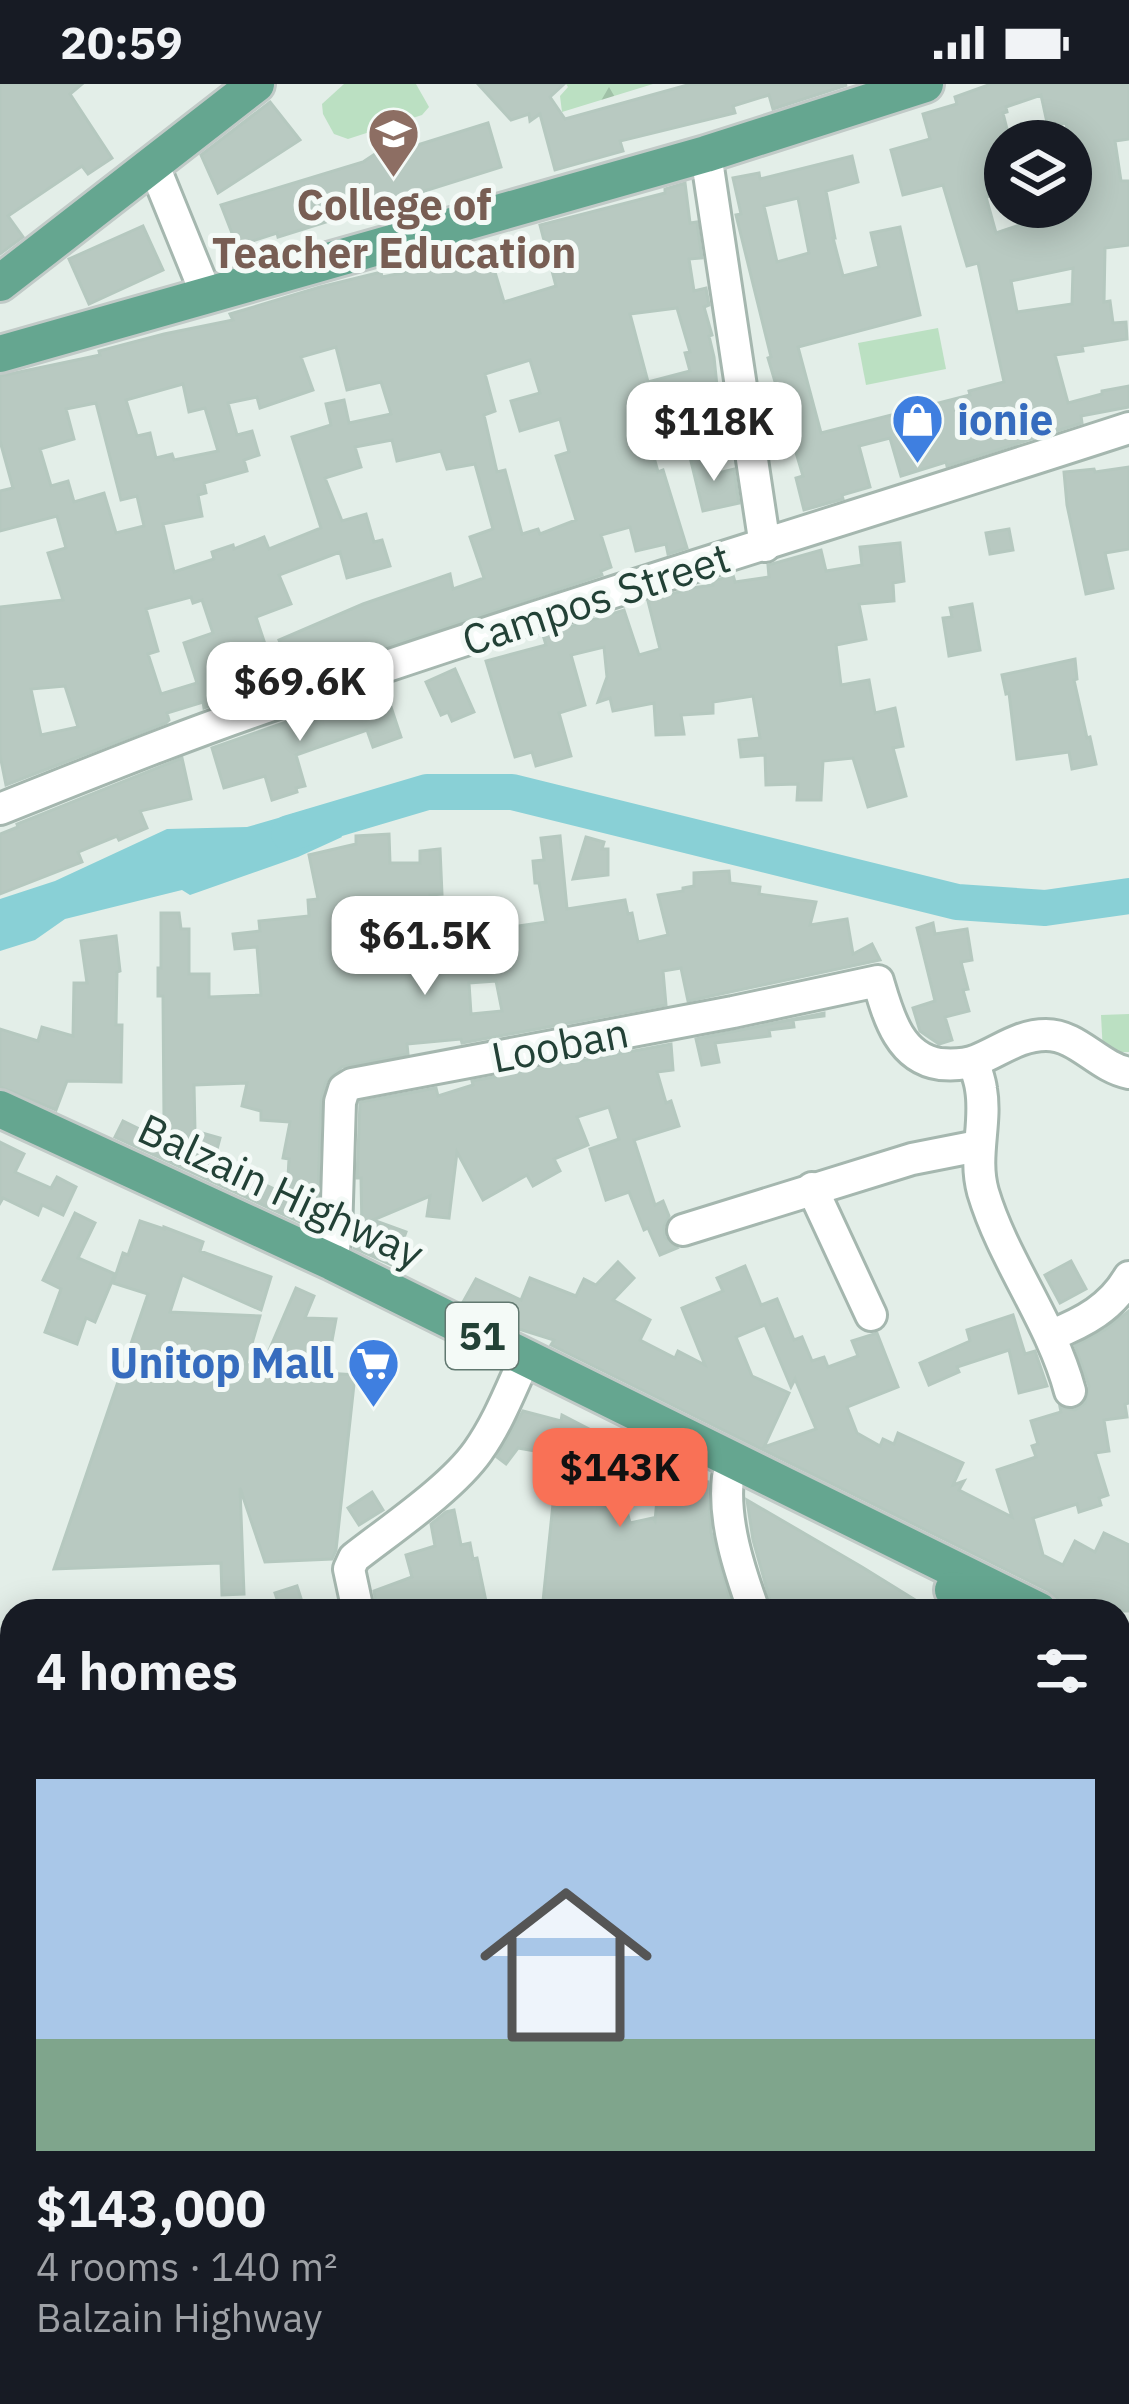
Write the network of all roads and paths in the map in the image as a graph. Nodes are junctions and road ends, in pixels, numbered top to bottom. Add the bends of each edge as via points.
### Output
1 (256, 84) edge
2 (925, 84) edge
3 (706, 154) junction
4 (154, 166) junction
5 (0, 283) edge
6 (206, 295) junction
7 (0, 354) edge
8 (1129, 428) edge
9 (765, 546) junction
10 (0, 809) edge
11 (974, 1062) junction
12 (1129, 1073) edge
13 (0, 1109) edge
14 (0, 1132) edge
15 (978, 1146) junction
16 (812, 1188) junction
17 (682, 1230) dead end
18 (332, 1262) junction
19 (1129, 1277) edge
20 (871, 1315) dead end
21 (1052, 1335) junction
22 (518, 1374) junction
23 (1070, 1390) dead end
24 (728, 1477) junction
25 (960, 1591) edge
26 (355, 1599) edge
27 (750, 1599) edge
28 (992, 1599) edge

1 - 4 main road
2 - 3 main road
3 - 6 main road
3 - 9 street
4 - 5 main road
4 - 6 street
6 - 7 main road
8 - 9 street, Campos Street
9 - 10 street, Campos Street via 278,703
11 - 12 street via 1008,1044 1057,1036
11 - 15 street via 982,1089
11 - 18 street, Looban via 916,1057 878,981 347,1085
13 - 18 main road, Balzain Highway / 51
14 - 22 main road, Balzain Highway / 51
15 - 16 street
15 - 21 street via 991,1216
16 - 17 street
16 - 20 street
18 - 25 main road, Balzain Highway / 51
19 - 21 street via 1101,1310
21 - 23 street
22 - 24 main road, Balzain Highway / 51
22 - 26 street via 476,1455 355,1558 349,1568
24 - 25 main road, Balzain Highway / 51
24 - 27 street via 732,1536
25 - 28 main road, Balzain Highway / 51

